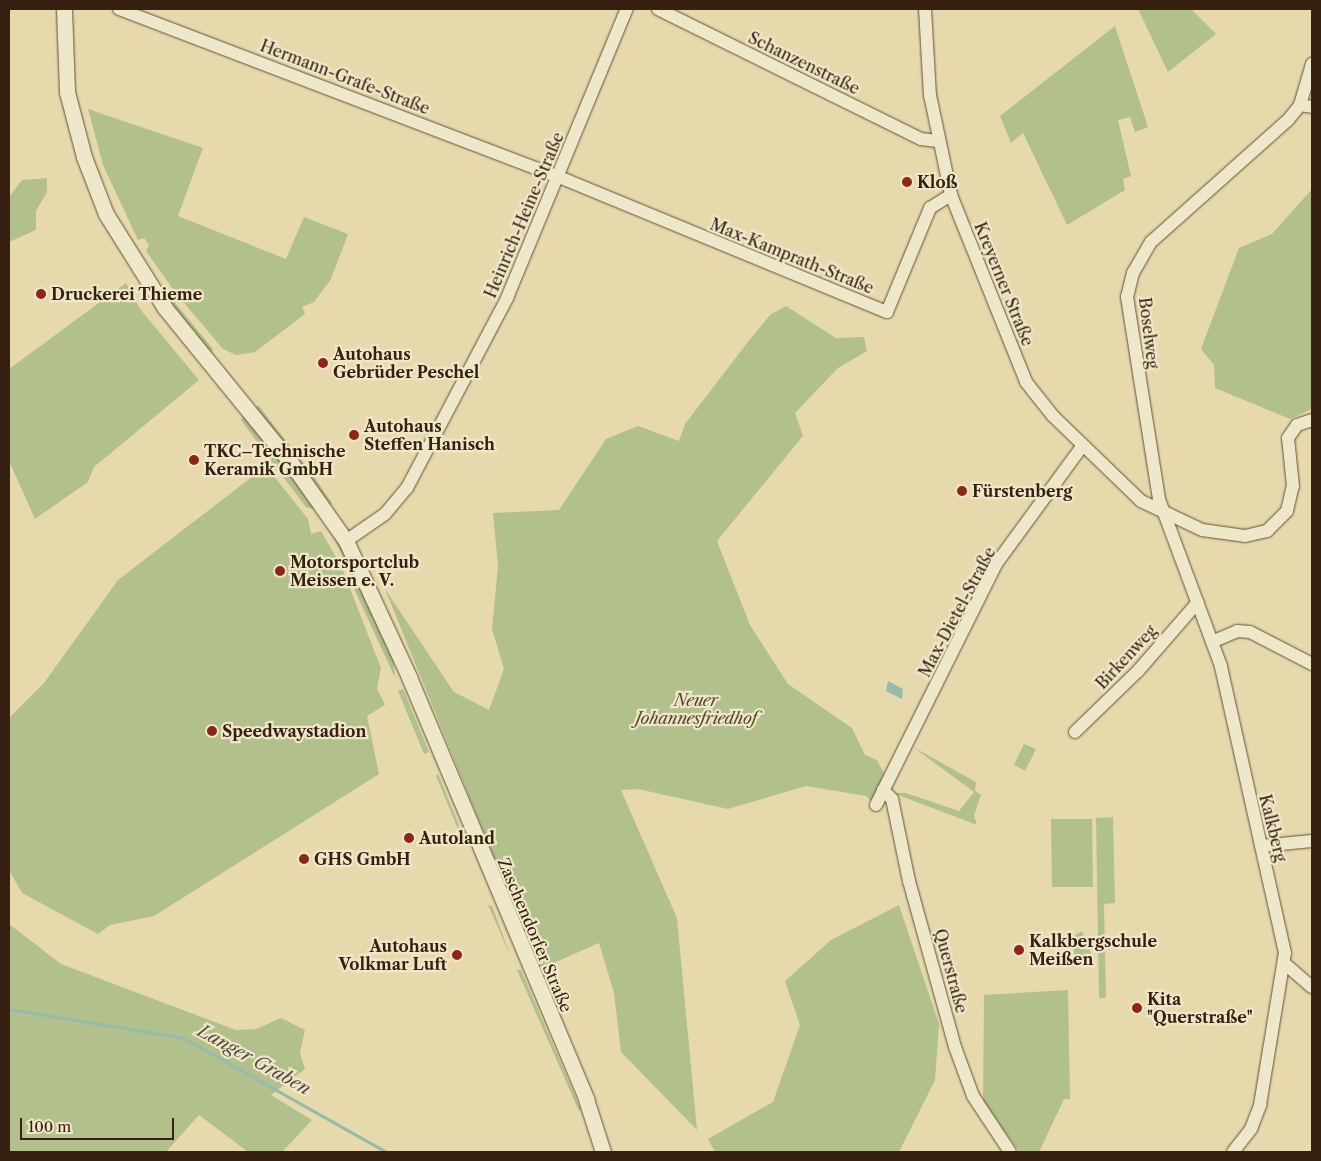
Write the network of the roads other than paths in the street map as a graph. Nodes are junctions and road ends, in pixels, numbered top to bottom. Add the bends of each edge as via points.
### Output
1 (64, 9) edge
2 (119, 9) edge
3 (627, 9) edge
4 (658, 9) edge
5 (925, 9) edge
6 (1312, 64) edge
7 (1306, 106) edge
8 (937, 141) junction
9 (559, 176) junction
10 (950, 195) junction
11 (1312, 420) edge
12 (1083, 445) junction
13 (1164, 513) junction
14 (346, 541) junction
15 (1198, 602) junction
16 (1214, 641) junction
17 (1312, 664) edge
18 (1075, 732) dead end
19 (883, 790) junction
20 (876, 805) dead end
21 (1312, 841) edge
22 (1261, 846) junction
23 (1284, 963) junction
24 (1312, 987) edge
25 (1235, 1151) edge
26 (602, 1152) edge
27 (1010, 1152) edge

1 - 14 street, Zaschendorfer Straße via 67,92 84,157 106,214 160,301 291,463
2 - 9 street, Hermann-Grafe-Straße
3 - 9 street, Heinrich-Heine-Straße
4 - 8 street, Schanzenstraße via 921,139
5 - 8 street, Kreyerner Straße
6 - 7 street, Boselweg
7 - 13 street, Boselweg via 1158,233 1130,280 1127,307
8 - 10 street, Kreyerner Straße
9 - 10 street, Max-Kamprath-Straße via 887,312 930,208
9 - 14 street, Heinrich-Heine-Straße via 507,298 393,506
10 - 12 street, Kreyerner Straße via 1026,382
11 - 13 street, Kreyerner Straße via 1297,425 1288,438 1290,503 1282,519 1267,531 1229,536
12 - 13 street, Kreyerner Straße via 1141,501
12 - 19 street, Max-Dietel-Straße via 996,564
13 - 15 street, Kalkberg
14 - 26 street, Zaschendorfer Straße via 418,699 586,1100
15 - 16 street, Kalkberg
15 - 18 street, Birkenweg via 1138,671
16 - 17 street via 1237,631 1257,634
16 - 22 street, Kalkberg
19 - 20 street, Max-Dietel-Straße
19 - 27 street, Querstraße via 892,799 909,881 973,1096
21 - 22 street
22 - 23 street, Kalkberg via 1283,942
23 - 24 street
23 - 25 street, Kalkberg via 1260,1105 1251,1129

